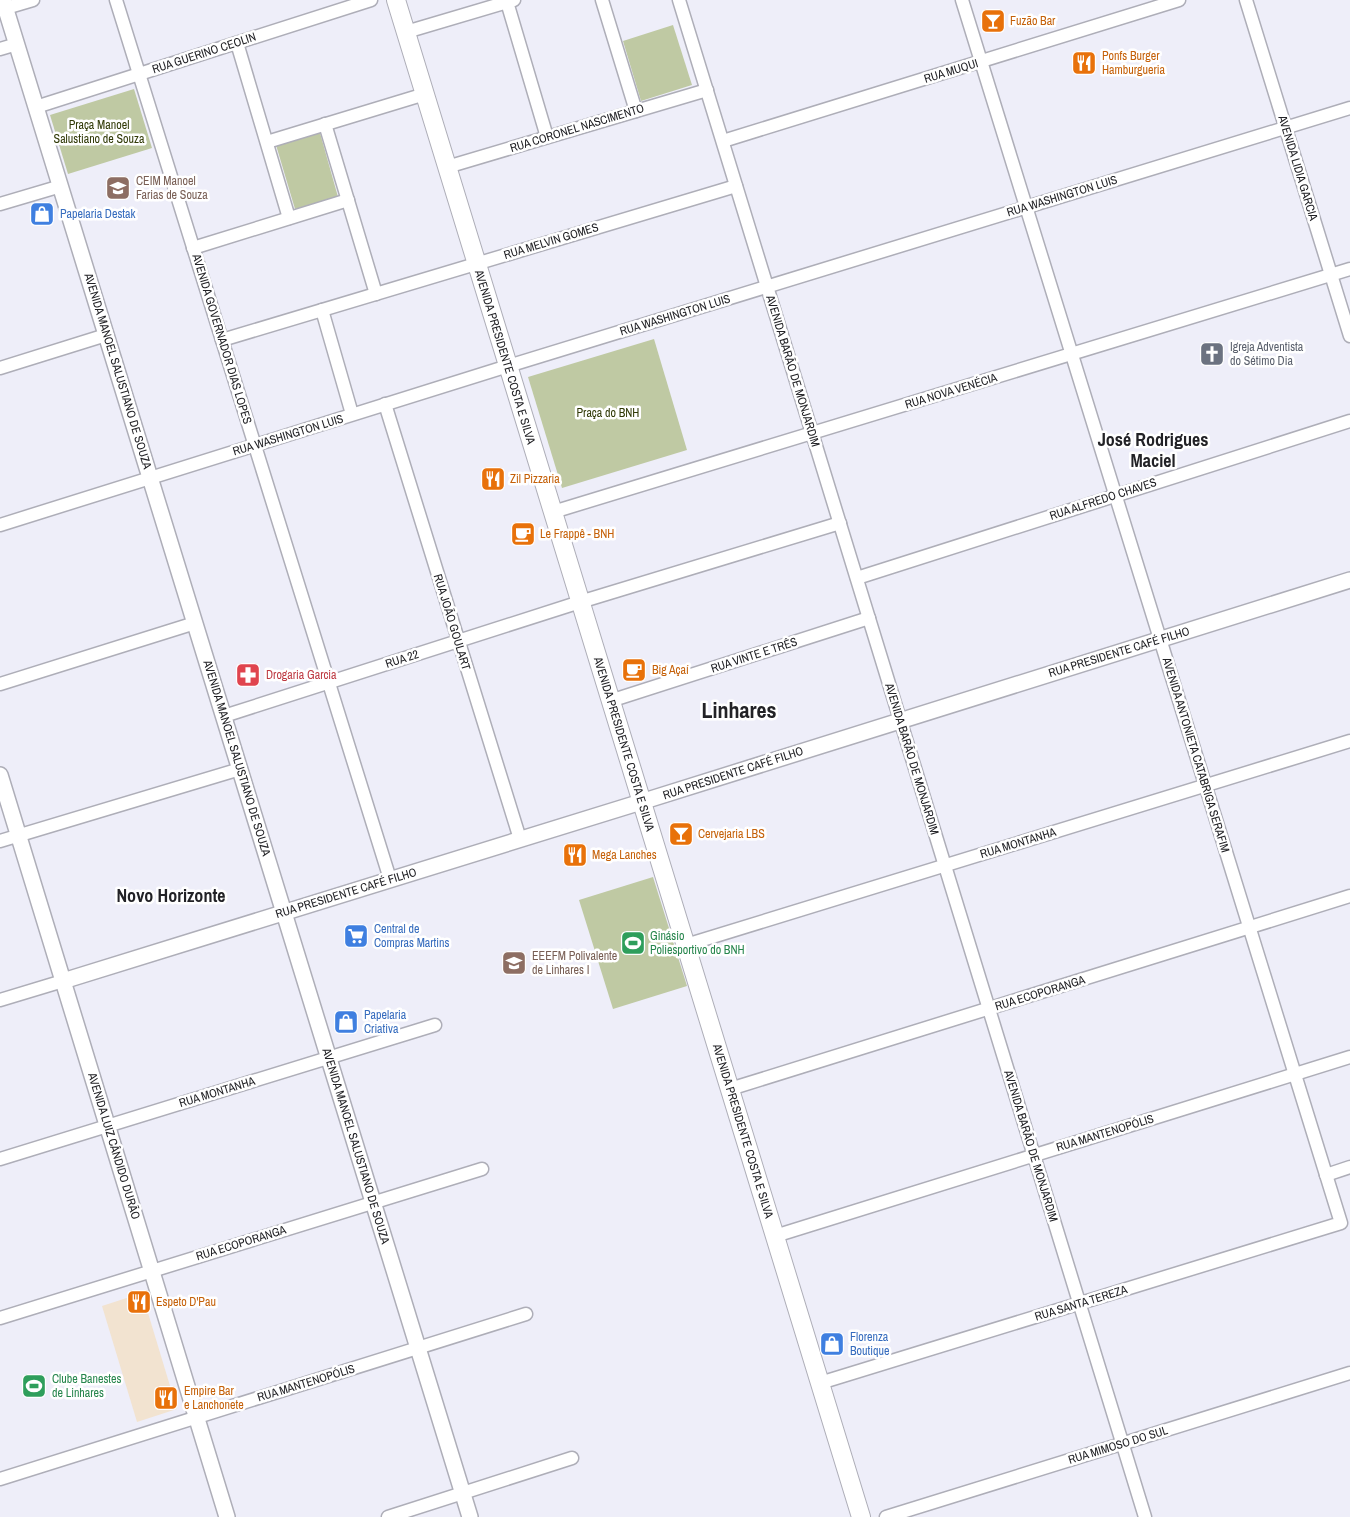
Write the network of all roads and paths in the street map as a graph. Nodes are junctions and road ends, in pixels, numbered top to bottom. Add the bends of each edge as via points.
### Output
1 (33, 0) edge
2 (116, 0) edge
3 (371, 0) edge
4 (396, 0) edge
5 (602, 0) edge
6 (679, 0) edge
7 (962, 0) edge
8 (1179, 0) edge
9 (1246, 0) edge
10 (510, 1) edge
11 (5, 4) edge
12 (406, 32) junction
13 (237, 43) junction
14 (17, 44) junction
15 (0, 49) edge
16 (981, 61) junction
17 (139, 74) junction
18 (707, 90) junction
19 (425, 94) junction
20 (36, 107) junction
21 (1350, 108) edge
22 (636, 111) junction
23 (325, 124) junction
24 (1286, 128) junction
25 (547, 137) junction
26 (722, 141) junction
27 (267, 142) junction
28 (447, 167) junction
29 (61, 186) junction
30 (736, 186) junction
31 (348, 200) junction
32 (0, 204) edge
33 (1026, 207) junction
34 (290, 218) junction
35 (193, 248) junction
36 (477, 264) junction
37 (1350, 269) edge
38 (1331, 275) junction
39 (767, 286) junction
40 (376, 294) junction
41 (322, 310) junction
42 (106, 335) junction
43 (1350, 336) edge
44 (222, 340) junction
45 (1072, 354) junction
46 (508, 366) junction
47 (0, 368) edge
48 (385, 404) junction
49 (352, 414) junction
50 (1350, 421) edge
51 (812, 433) junction
52 (255, 445) junction
53 (150, 478) junction
54 (1116, 496) junction
55 (553, 512) junction
56 (840, 523) junction
57 (0, 525) edge
58 (857, 578) junction
59 (1350, 580) edge
60 (580, 602) junction
61 (869, 618) junction
62 (196, 624) junction
63 (1160, 639) junction
64 (458, 641) junction
65 (329, 682) junction
66 (0, 684) edge
67 (610, 701) junction
68 (224, 716) junction
69 (900, 720) junction
70 (1350, 740) edge
71 (240, 768) junction
72 (0, 775) edge
73 (1206, 785) junction
74 (642, 802) junction
75 (18, 835) junction
76 (520, 839) junction
77 (0, 841) edge
78 (945, 865) junction
79 (390, 879) junction
80 (1350, 896) edge
81 (284, 912) junction
82 (1250, 927) junction
83 (686, 945) junction
84 (63, 980) junction
85 (0, 1000) edge
86 (989, 1008) junction
87 (435, 1025) dead end
88 (1350, 1057) edge
89 (329, 1058) junction
90 (1295, 1074) junction
91 (730, 1089) junction
92 (108, 1126) junction
93 (1034, 1155) junction
94 (0, 1159) edge
95 (1350, 1167) edge
96 (482, 1168) dead end
97 (1326, 1175) junction
98 (373, 1202) junction
99 (1341, 1223) joint
100 (775, 1236) junction
101 (152, 1271) junction
102 (1079, 1303) junction
103 (526, 1314) dead end
104 (0, 1318) edge
105 (418, 1348) junction
106 (1350, 1373) edge
107 (820, 1383) junction
108 (196, 1418) junction
109 (1122, 1444) junction
110 (572, 1458) dead end
111 (0, 1479) edge
112 (463, 1493) junction
113 (227, 1517) edge
114 (388, 1517) edge
115 (470, 1517) edge
116 (862, 1517) edge
117 (886, 1517) edge
118 (1145, 1517) edge

1 - 11 street
2 - 17 street, AVENIDA GOVERNADOR DIAS LOPES
3 - 13 street, RUA GUERINO CEOLIN
4 - 12 main road, AVENIDA PRESIDENTE COSTA E SILVA
5 - 22 street
6 - 18 street, AVENIDA BARÃO DE MONJARDIM
7 - 16 street, AVENIDA ANTONIETA CATABRIGA SERAFIM
8 - 16 street, RUA MUQUI
9 - 24 street, AVENIDA LIDIA GARCIA
10 - 12 street
10 - 25 street
11 - 14 street, AVENIDA MANOEL SALUSTIANO DE SOUZA
12 - 19 main road, AVENIDA PRESIDENTE COSTA E SILVA
13 - 17 street, RUA GUERINO CEOLIN
13 - 27 street
14 - 15 street
14 - 20 street, AVENIDA MANOEL SALUSTIANO DE SOUZA
16 - 26 street, RUA MUQUI
16 - 33 street, AVENIDA ANTONIETA CATABRIGA SERAFIM
17 - 20 street, RUA GUERINO CEOLIN
17 - 35 street, AVENIDA GOVERNADOR DIAS LOPES
18 - 22 street, RUA CORONEL NASCIMENTO
18 - 26 street, AVENIDA BARÃO DE MONJARDIM
19 - 23 street
19 - 28 main road, AVENIDA PRESIDENTE COSTA E SILVA
20 - 29 street, AVENIDA MANOEL SALUSTIANO DE SOUZA
21 - 24 street, RUA WASHINGTON LUIS
22 - 25 street, RUA CORONEL NASCIMENTO
23 - 27 street
23 - 31 street
24 - 33 street, RUA WASHINGTON LUIS
24 - 38 street, AVENIDA LIDIA GARCIA
25 - 28 street, RUA CORONEL NASCIMENTO
26 - 30 street, AVENIDA BARÃO DE MONJARDIM
27 - 34 street
28 - 36 main road, AVENIDA PRESIDENTE COSTA E SILVA
29 - 32 street
29 - 42 street, AVENIDA MANOEL SALUSTIANO DE SOUZA
30 - 36 street, RUA MELVIN GOMES
30 - 39 street, AVENIDA BARÃO DE MONJARDIM
31 - 34 street
31 - 40 street
33 - 39 street, RUA WASHINGTON LUIS
33 - 45 street, AVENIDA ANTONIETA CATABRIGA SERAFIM
34 - 35 street
35 - 44 street, AVENIDA GOVERNADOR DIAS LOPES
36 - 40 street, RUA MELVIN GOMES
36 - 46 main road, AVENIDA PRESIDENTE COSTA E SILVA
37 - 38 street, RUA NOVA VENÉCIA
38 - 43 street, AVENIDA LIDIA GARCIA
38 - 45 street, RUA NOVA VENÉCIA
39 - 46 street, RUA WASHINGTON LUIS
39 - 51 street, AVENIDA BARÃO DE MONJARDIM
40 - 41 street, RUA MELVIN GOMES
41 - 44 street, RUA MELVIN GOMES
41 - 49 street
42 - 47 street
42 - 53 street, AVENIDA MANOEL SALUSTIANO DE SOUZA
44 - 52 street, AVENIDA GOVERNADOR DIAS LOPES
45 - 51 street, RUA NOVA VENÉCIA
45 - 54 street, AVENIDA ANTONIETA CATABRIGA SERAFIM
46 - 48 street, RUA WASHINGTON LUIS
46 - 55 main road, AVENIDA PRESIDENTE COSTA E SILVA
48 - 49 street, RUA WASHINGTON LUIS
48 - 64 street, RUA JOÃO GOULART
49 - 52 street, RUA WASHINGTON LUIS
50 - 54 street, RUA ALFREDO CHAVES
51 - 55 street, RUA NOVA VENÉCIA
51 - 56 street, AVENIDA BARÃO DE MONJARDIM
52 - 53 street, RUA WASHINGTON LUIS
52 - 65 street, AVENIDA GOVERNADOR DIAS LOPES
53 - 57 street, RUA WASHINGTON LUIS
53 - 62 street, AVENIDA MANOEL SALUSTIANO DE SOUZA
54 - 58 street, RUA ALFREDO CHAVES
54 - 63 street, AVENIDA ANTONIETA CATABRIGA SERAFIM
55 - 60 main road, AVENIDA PRESIDENTE COSTA E SILVA
56 - 58 street, AVENIDA BARÃO DE MONJARDIM
56 - 60 street
58 - 61 street, AVENIDA BARÃO DE MONJARDIM
59 - 63 street, RUA PRESIDENTE CAFÉ FILHO
60 - 64 street, RUA 22
60 - 67 main road, AVENIDA PRESIDENTE COSTA E SILVA
61 - 67 street, RUA VINTE E TRÊS
61 - 69 street, AVENIDA BARÃO DE MONJARDIM
62 - 66 street
62 - 68 street, AVENIDA MANOEL SALUSTIANO DE SOUZA
63 - 69 street, RUA PRESIDENTE CAFÉ FILHO
63 - 73 street, AVENIDA ANTONIETA CATABRIGA SERAFIM
64 - 65 street, RUA 22
64 - 76 street, RUA JOÃO GOULART
65 - 68 street, RUA 22
65 - 79 street, AVENIDA GOVERNADOR DIAS LOPES
67 - 74 main road, AVENIDA PRESIDENTE COSTA E SILVA
68 - 71 street, AVENIDA MANOEL SALUSTIANO DE SOUZA
69 - 74 street, RUA PRESIDENTE CAFÉ FILHO
69 - 78 street, AVENIDA BARÃO DE MONJARDIM
70 - 73 street, RUA MONTANHA
71 - 75 street
71 - 81 street, AVENIDA MANOEL SALUSTIANO DE SOUZA
72 - 75 street, AVENIDA LUIZ CÂNDIDO DURÃO
73 - 78 street, RUA MONTANHA
73 - 82 street, AVENIDA ANTONIETA CATABRIGA SERAFIM
74 - 76 street, RUA PRESIDENTE CAFÉ FILHO
74 - 83 main road, AVENIDA PRESIDENTE COSTA E SILVA
75 - 77 street
75 - 84 street, AVENIDA LUIZ CÂNDIDO DURÃO
76 - 79 street, RUA PRESIDENTE CAFÉ FILHO
78 - 83 street, RUA MONTANHA
78 - 86 street, AVENIDA BARÃO DE MONJARDIM
79 - 81 street, RUA PRESIDENTE CAFÉ FILHO
80 - 82 street, RUA ECOPORANGA
81 - 84 street, RUA PRESIDENTE CAFÉ FILHO
81 - 89 street, AVENIDA MANOEL SALUSTIANO DE SOUZA
82 - 86 street, RUA ECOPORANGA
82 - 90 street, AVENIDA ANTONIETA CATABRIGA SERAFIM
83 - 91 main road, AVENIDA PRESIDENTE COSTA E SILVA
84 - 85 street, RUA PRESIDENTE CAFÉ FILHO
84 - 92 street, AVENIDA LUIZ CÂNDIDO DURÃO
86 - 91 street, RUA ECOPORANGA
86 - 93 street, AVENIDA BARÃO DE MONJARDIM
87 - 89 street, RUA MONTANHA
88 - 90 street, RUA MANTENOPÓLIS
89 - 92 street, RUA MONTANHA
89 - 98 street, AVENIDA MANOEL SALUSTIANO DE SOUZA
90 - 93 street, RUA MANTENOPÓLIS
90 - 97 street, AVENIDA ANTONIETA CATABRIGA SERAFIM
91 - 100 main road, AVENIDA PRESIDENTE COSTA E SILVA
92 - 94 street, RUA MONTANHA
92 - 101 street, AVENIDA LUIZ CÂNDIDO DURÃO
93 - 100 street, RUA MANTENOPÓLIS
93 - 102 street, AVENIDA BARÃO DE MONJARDIM
95 - 97 street
96 - 98 street, RUA ECOPORANGA
97 - 99 street, AVENIDA ANTONIETA CATABRIGA SERAFIM
98 - 101 street, RUA ECOPORANGA
98 - 105 street, AVENIDA MANOEL SALUSTIANO DE SOUZA
99 - 102 street, RUA SANTA TEREZA
100 - 107 main road, AVENIDA PRESIDENTE COSTA E SILVA
101 - 104 street, RUA ECOPORANGA
101 - 108 street, AVENIDA LUIZ CÂNDIDO DURÃO
102 - 107 street, RUA SANTA TEREZA
102 - 109 street, AVENIDA BARÃO DE MONJARDIM
103 - 105 street, RUA MANTENOPÓLIS
105 - 108 street, RUA MANTENOPÓLIS
105 - 112 street, AVENIDA MANOEL SALUSTIANO DE SOUZA
106 - 109 street, RUA MIMOSO DO SUL
107 - 116 main road, AVENIDA PRESIDENTE COSTA E SILVA
108 - 111 street, RUA MANTENOPÓLIS
108 - 113 street, AVENIDA LUIZ CÂNDIDO DURÃO
109 - 117 street, RUA MIMOSO DO SUL
109 - 118 street, AVENIDA BARÃO DE MONJARDIM
110 - 112 street
112 - 114 street
112 - 115 street, AVENIDA MANOEL SALUSTIANO DE SOUZA

